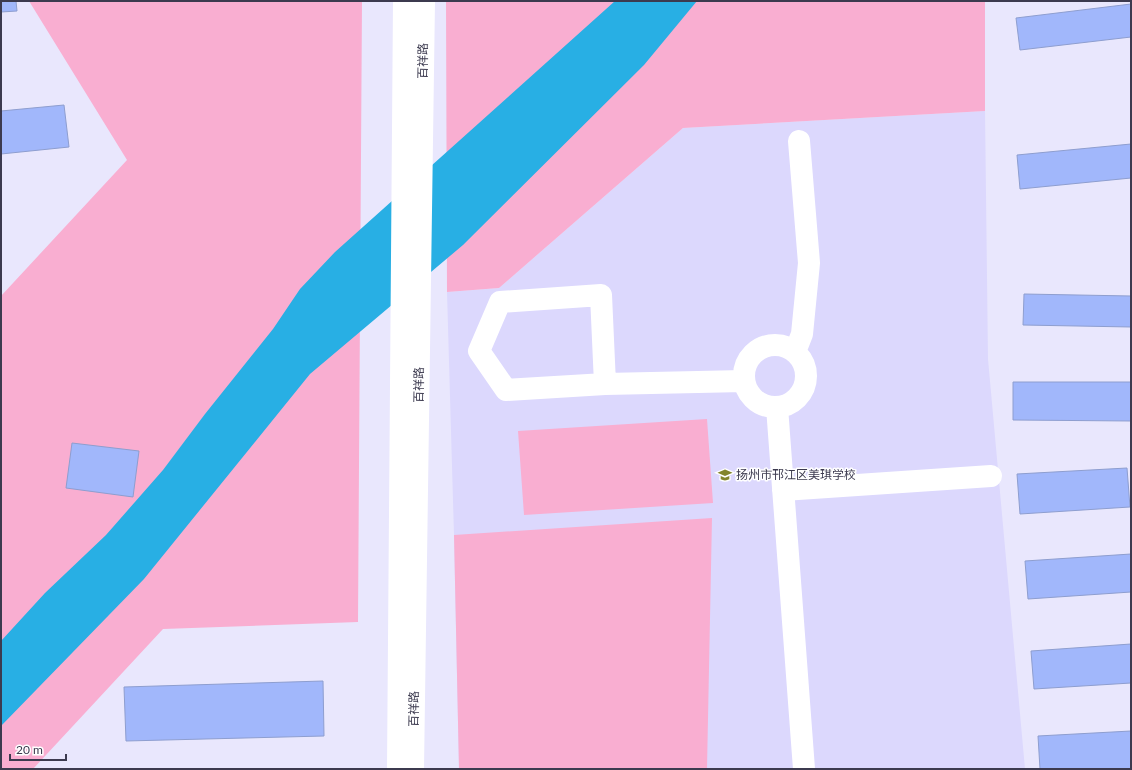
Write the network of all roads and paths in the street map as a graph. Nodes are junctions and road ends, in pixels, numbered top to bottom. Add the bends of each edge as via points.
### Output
1 (404, 1) edge
2 (424, 1) edge
3 (799, 141) dead end
4 (795, 352) junction
5 (744, 381) junction
6 (605, 384) junction
7 (777, 407) junction
8 (991, 476) dead end
9 (783, 490) junction
10 (398, 769) edge
11 (414, 769) edge
12 (804, 769) edge

1 - 10 street, 百祥路
2 - 11 street, 百祥路
3 - 4 street via 809,263 802,334
4 - 5 street via 782,346 767,346 754,354 746,366
4 - 7 street via 804,364 807,379 802,393 791,403
5 - 6 street
5 - 7 street via 750,395 762,404
6 - 6 street via 506,390 479,352 500,302 601,295
7 - 9 street
8 - 9 street
9 - 12 street

